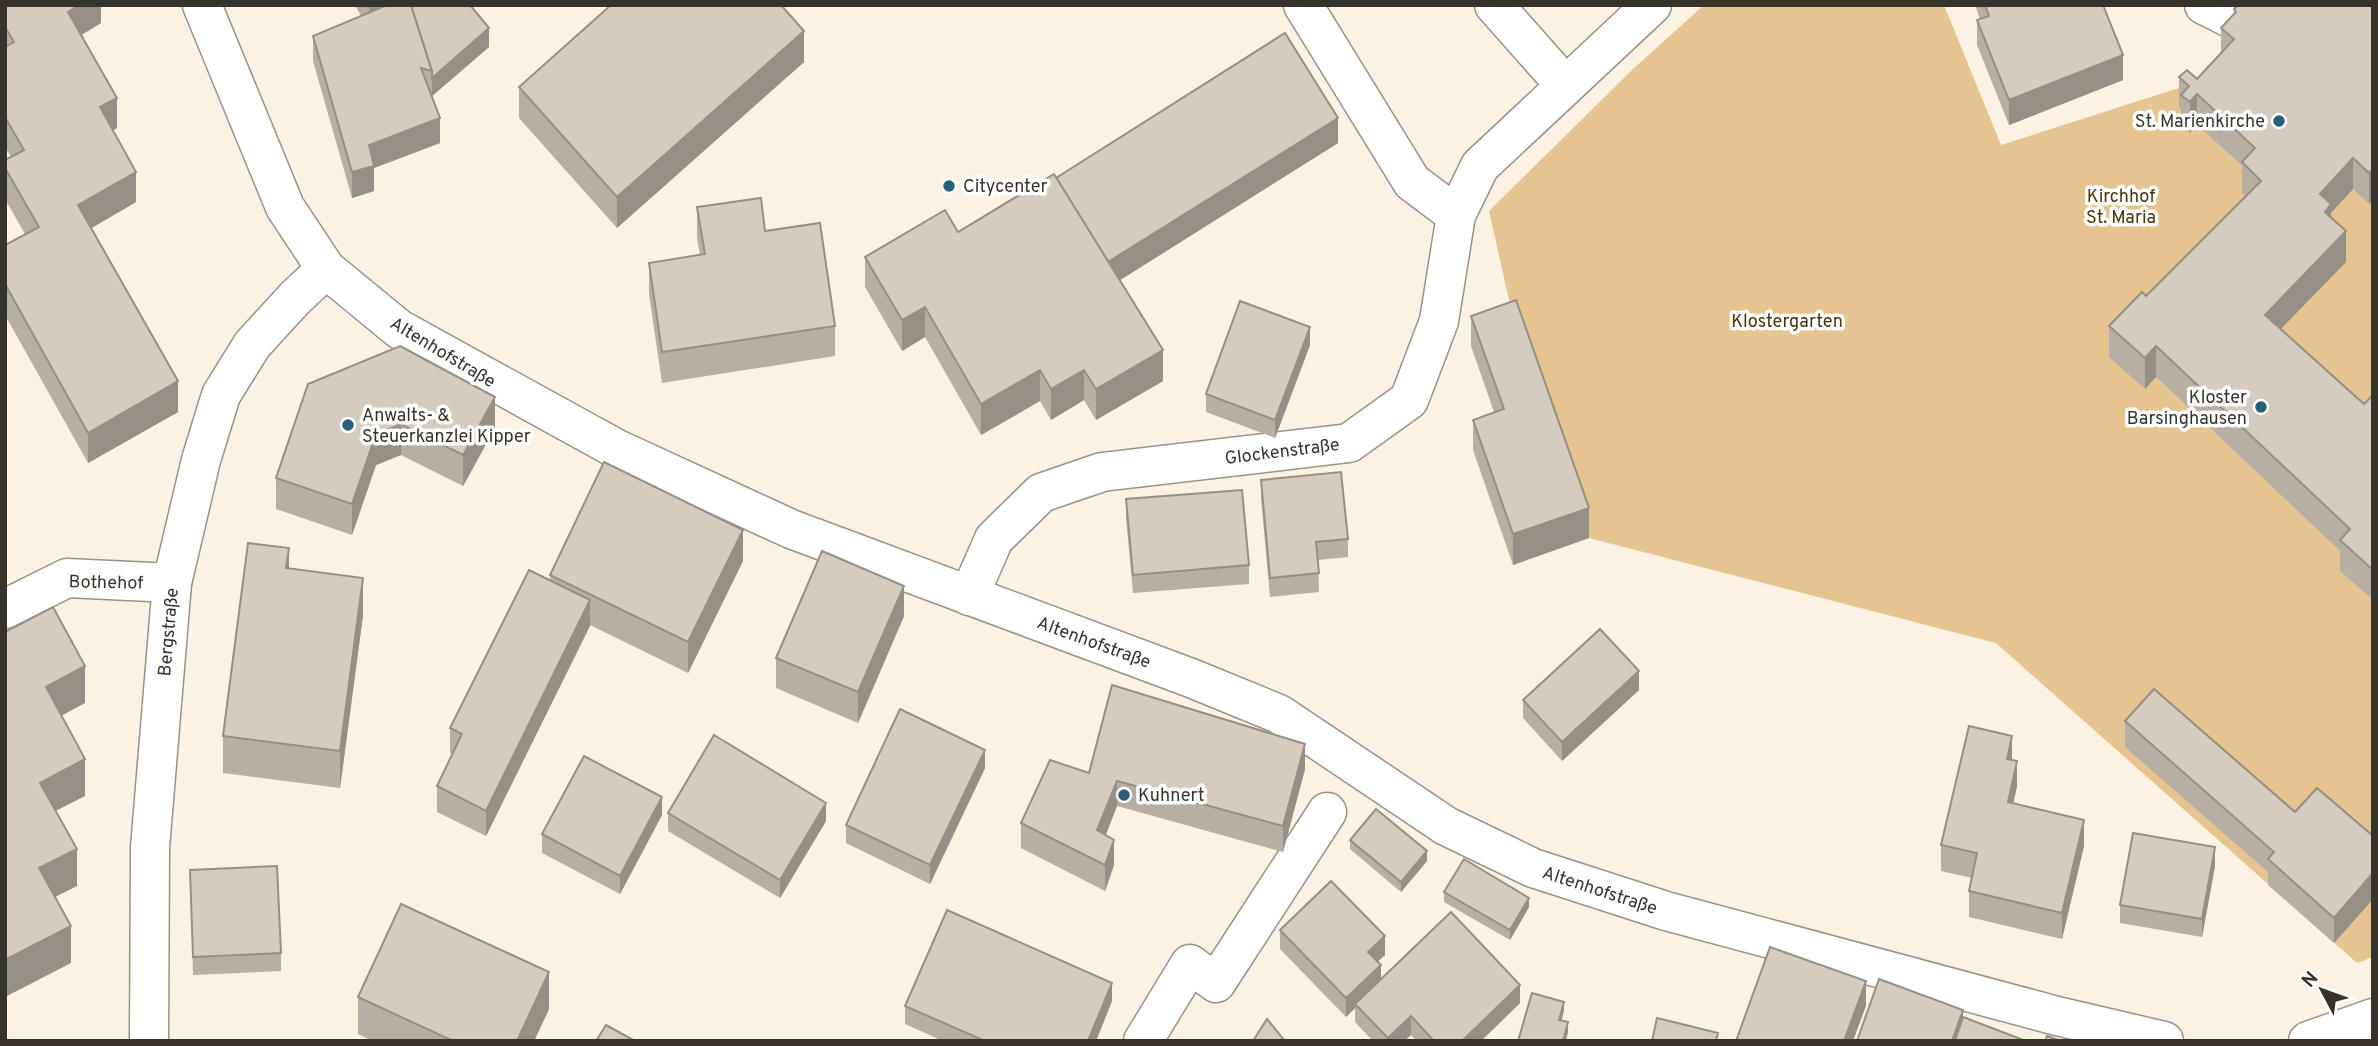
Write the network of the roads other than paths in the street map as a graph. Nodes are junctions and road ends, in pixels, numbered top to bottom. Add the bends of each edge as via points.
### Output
1 (202, 5) edge
2 (1303, 5) edge
3 (1494, 5) edge
4 (1652, 5) edge
5 (2204, 5) edge
6 (2241, 5) edge
7 (1565, 85) junction
8 (1455, 215) junction
9 (326, 269) junction
10 (172, 583) junction
11 (969, 596) junction
12 (5, 609) edge
13 (1327, 812) dead end
14 (2373, 1018) edge
15 (149, 1041) edge
16 (1143, 1041) edge
17 (2164, 1041) edge
18 (2308, 1041) edge

1 - 9 street, Altenhofstraße via 285,207
2 - 8 street via 1412,182
3 - 7 street
4 - 7 street, Glockenstraße
5 - 6 street via 2228,17
7 - 8 street, Glockenstraße via 1480,166
8 - 11 street, Glockenstraße via 1439,321 1409,400 1349,443 1102,472 1041,494 994,539
9 - 10 street, Bergstraße via 252,345 221,395
9 - 11 street, Altenhofstraße via 398,329 615,448 791,529
10 - 12 street, Bothehof via 67,578
10 - 15 street, Bergstraße via 150,848
11 - 17 street, Altenhofstraße via 1279,714 1446,826 1532,868 1666,911
13 - 16 street via 1216,983 1190,964
14 - 18 street

